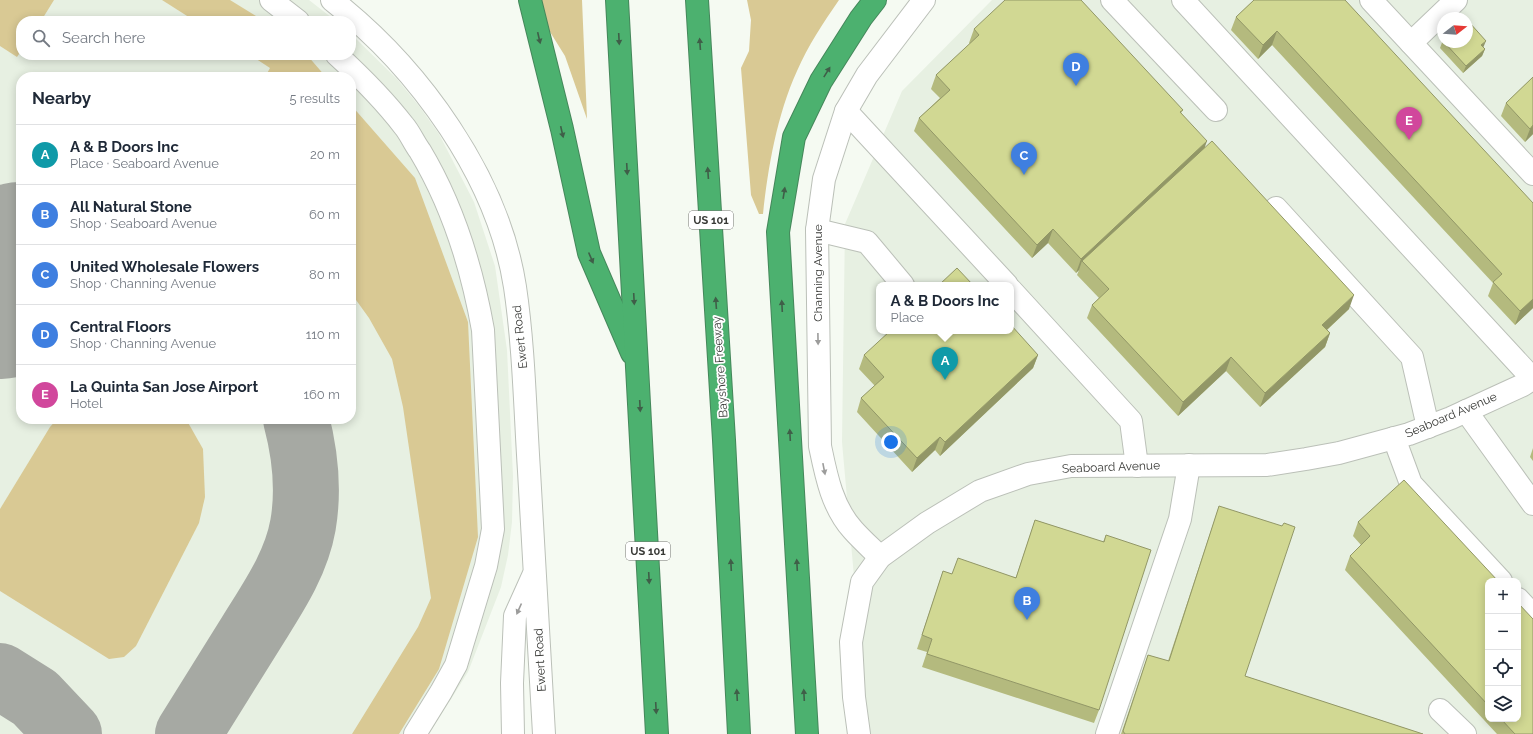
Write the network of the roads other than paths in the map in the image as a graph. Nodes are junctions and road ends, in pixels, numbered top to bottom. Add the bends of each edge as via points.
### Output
1 (271, 0) edge
2 (332, 0) edge
3 (530, 0) edge
4 (617, 0) edge
5 (697, 0) edge
6 (875, 0) edge
7 (924, 0) edge
8 (1112, 0) edge
9 (1182, 0) edge
10 (1371, 0) edge
11 (1456, 0) edge
12 (292, 16) edge
13 (352, 16) edge
14 (356, 20) edge
15 (1411, 43) junction
16 (343, 60) edge
17 (846, 110) junction
18 (1216, 110) dead end
19 (1533, 174) edge
20 (1276, 208) edge
21 (817, 230) junction
22 (900, 282) edge
23 (1003, 282) edge
24 (1014, 293) edge
25 (638, 367) junction
26 (1532, 378) edge
27 (1466, 411) junction
28 (1428, 427) junction
29 (1394, 438) junction
30 (1138, 466) junction
31 (1189, 466) junction
32 (1533, 504) edge
33 (880, 557) junction
34 (535, 573) junction
35 (1498, 578) edge
36 (1521, 602) edge
37 (1533, 615) edge
38 (1440, 710) dead end
39 (415, 734) edge
40 (513, 734) edge
41 (544, 734) edge
42 (657, 734) edge
43 (739, 734) edge
44 (806, 734) edge
45 (859, 734) edge
46 (1107, 734) edge
47 (1465, 734) edge

1 - 12 street
2 - 13 street, Ewert Road
3 -> 25 highway via 562,129 588,253
4 -> 25 highway, US 101
43 -> 5 highway, Bayshore Freeway / US 101
44 -> 6 highway via 778,232 794,137 821,81
7 - 17 street, Channing Avenue via 867,75
8 - 18 street
9 - 26 street
10 - 15 street
11 - 15 street
14 - 34 street, Ewert Road via 371,32 428,96 454,134 478,176 502,235 515,286 523,371
15 - 19 street
16 - 39 street via 364,79 405,127 433,172 466,255 478,298 483,330 493,529 486,566 456,665
17 - 21 street, Channing Avenue via 824,179
17 - 23 street
20 - 28 street via 1412,358
21 - 22 street via 867,242
21 -> 33 street, Channing Avenue via 820,446 826,479 837,506 852,529
24 - 30 street via 1131,421
25 -> 42 highway, US 101
26 - 27 street, Seaboard Avenue via 1523,385
27 - 28 street, Seaboard Avenue
27 - 32 street
28 - 29 street, Seaboard Avenue
29 - 31 street, Seaboard Avenue via 1338,453 1267,465
29 - 35 street via 1410,484
30 - 31 street, Seaboard Avenue
30 - 33 street, Seaboard Avenue via 1071,466 1028,474 980,491 927,523
31 - 46 street via 1180,519
33 - 45 street, Seaboard Avenue via 862,582 851,642
34 -> 40 street via 515,616
34 - 41 street, Ewert Road
36 - 37 street
38 - 47 street

